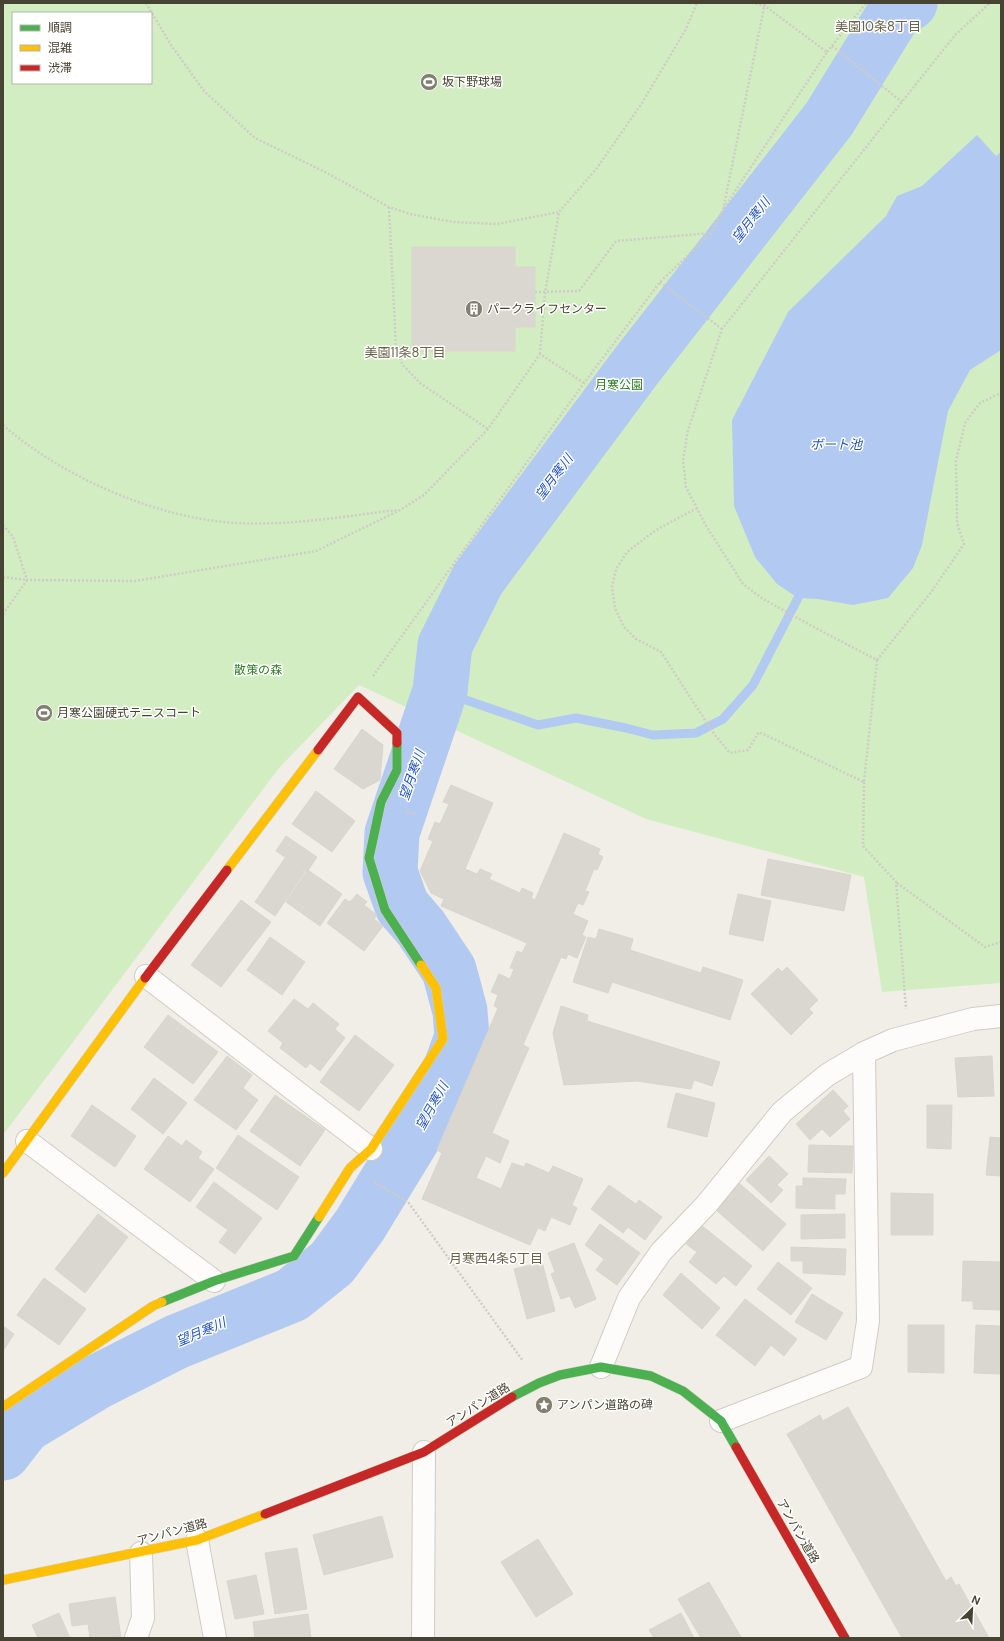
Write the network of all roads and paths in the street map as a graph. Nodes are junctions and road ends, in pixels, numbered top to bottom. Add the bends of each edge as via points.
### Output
1 (146, 3) edge
2 (697, 3) edge
3 (754, 3) edge
4 (866, 3) edge
5 (990, 3) edge
6 (765, 5) edge
7 (151, 12) edge
8 (152, 13) edge
9 (832, 46) junction
10 (827, 52) junction
11 (902, 102) junction
12 (389, 207) junction
13 (723, 210) junction
14 (559, 212) junction
15 (711, 233) junction
16 (660, 282) junction
17 (535, 292) dead end
18 (545, 293) junction
19 (722, 329) junction
20 (540, 354) junction
21 (584, 383) junction
22 (1001, 394) edge
23 (3, 425) edge
24 (488, 429) junction
25 (697, 508) junction
26 (400, 510) junction
27 (3, 525) edge
28 (3, 577) edge
29 (27, 580) junction
30 (3, 614) edge
31 (877, 660) junction
32 (358, 697) junction
33 (864, 782) junction
34 (896, 882) junction
35 (1001, 942) edge
36 (146, 976) junction
37 (906, 1009) dead end
38 (1001, 1016) edge
39 (864, 1053) junction
40 (27, 1141) junction
41 (371, 1149) junction
42 (350, 1168) junction
43 (3, 1173) edge
44 (214, 1281) junction
45 (601, 1367) junction
46 (539, 1383) junction
47 (3, 1407) edge
48 (721, 1420) junction
49 (424, 1452) junction
50 (197, 1540) junction
51 (141, 1553) junction
52 (3, 1580) edge
53 (136, 1638) edge
54 (215, 1638) edge
55 (423, 1638) edge
56 (845, 1638) edge

1 - 7 path
2 - 14 path via 686,29 642,103 597,168
3 - 6 path
4 - 9 path
5 - 11 path via 955,35
6 - 10 path
6 - 13 path
8 - 12 path via 204,91 255,138
9 - 10 path
9 - 11 path
10 - 13 path
11 - 19 path
12 - 14 path via 410,214 454,222 496,224
12 - 24 path via 396,348 402,364 420,383
13 - 15 path
14 - 18 path
15 - 16 path
15 - 18 path via 616,241 579,291
16 - 19 path
16 - 21 path
17 - 18 path
18 - 20 path
19 - 25 path via 688,430 683,460 686,487
20 - 21 path
20 - 24 path
21 - 32 path
22 - 31 path via 980,403 965,423 956,461 957,523 964,544 932,591
23 - 26 path via 24,443 77,476 132,500 185,515 237,523 297,522
24 - 26 path via 424,495
25 - 31 path via 743,584 763,599
25 - 33 path via 656,530 627,552 616,569 612,587 614,608 624,627 636,639 661,652 714,734 730,753 748,750 759,732
26 - 29 path via 316,551 135,581
27 - 29 path via 13,537
28 - 29 path
29 - 30 path
31 - 33 path
32 - 36 street
32 - 41 street via 397,733 397,770 381,802 369,858 385,910 436,988 443,1039
33 - 34 path via 863,846
34 - 35 path via 986,947
34 - 37 path
36 - 40 street
36 - 41 street
38 - 39 street via 973,1019 918,1032
39 - 45 street via 827,1075 782,1112 706,1205 661,1252 629,1298
39 - 48 street via 868,1321 861,1367
40 - 43 street
40 - 44 street
41 - 42 street
42 - 44 street via 294,1256
42 - 46 path via 408,1202
44 - 47 street via 153,1306
45 - 46 street, アンパン道路 via 560,1375
45 - 48 street, アンパン道路 via 651,1376 683,1391
46 - 49 street, アンパン道路
48 - 56 street, アンパン道路
49 - 50 street, アンパン道路
49 - 55 street
50 - 51 street, アンパン道路
50 - 54 street
51 - 52 street, アンパン道路
51 - 53 street via 143,1618

